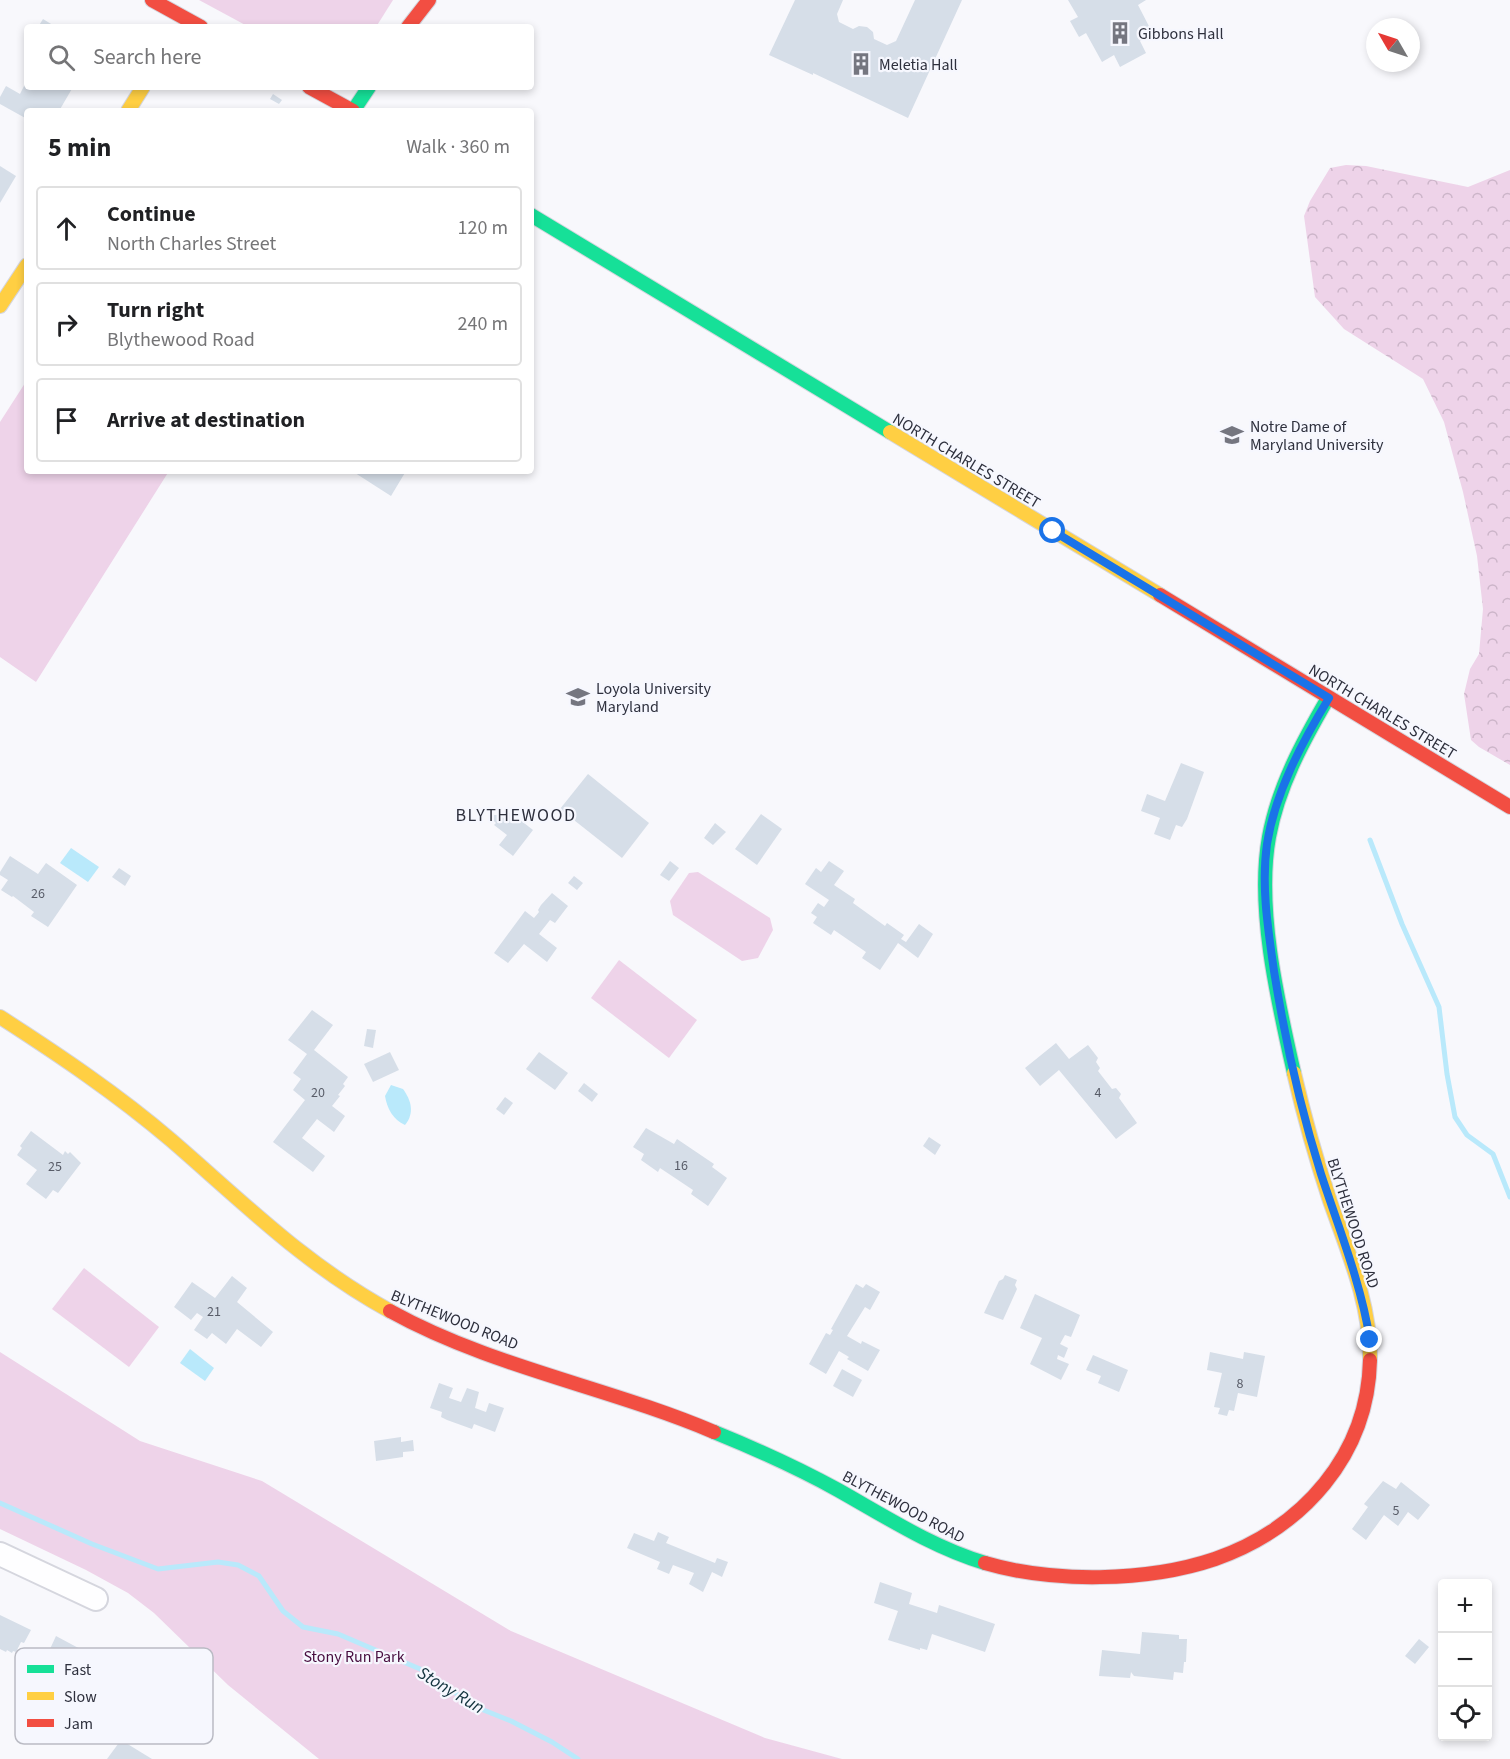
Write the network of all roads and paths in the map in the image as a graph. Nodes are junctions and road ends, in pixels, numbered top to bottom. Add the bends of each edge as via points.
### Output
1 (152, 0) edge
2 (429, 0) edge
3 (185, 23) edge
4 (410, 24) edge
5 (141, 90) edge
6 (314, 90) edge
7 (367, 90) edge
8 (130, 108) edge
9 (348, 108) edge
10 (355, 108) edge
11 (534, 217) edge
12 (24, 270) edge
13 (0, 306) edge
14 (1329, 698) junction
15 (1510, 807) edge
16 (0, 1017) edge
17 (0, 1554) edge
18 (96, 1599) dead end

1 - 3 street
2 - 4 street
5 - 8 street
6 - 9 street
7 - 10 street
11 - 14 street, NORTH CHARLES STREET
12 - 13 street
14 - 15 street, NORTH CHARLES STREET
14 - 16 street, BLYTHEWOOD ROAD via 1291,770 1275,812 1268,843 1266,903 1282,1023 1298,1096 1366,1317 1370,1363 1366,1403 1344,1460 1298,1512 1241,1549 1187,1567 1080,1577 1024,1571 967,1558 757,1450 658,1410 472,1346 385,1309 306,1257 169,1138 100,1084
17 - 18 street

